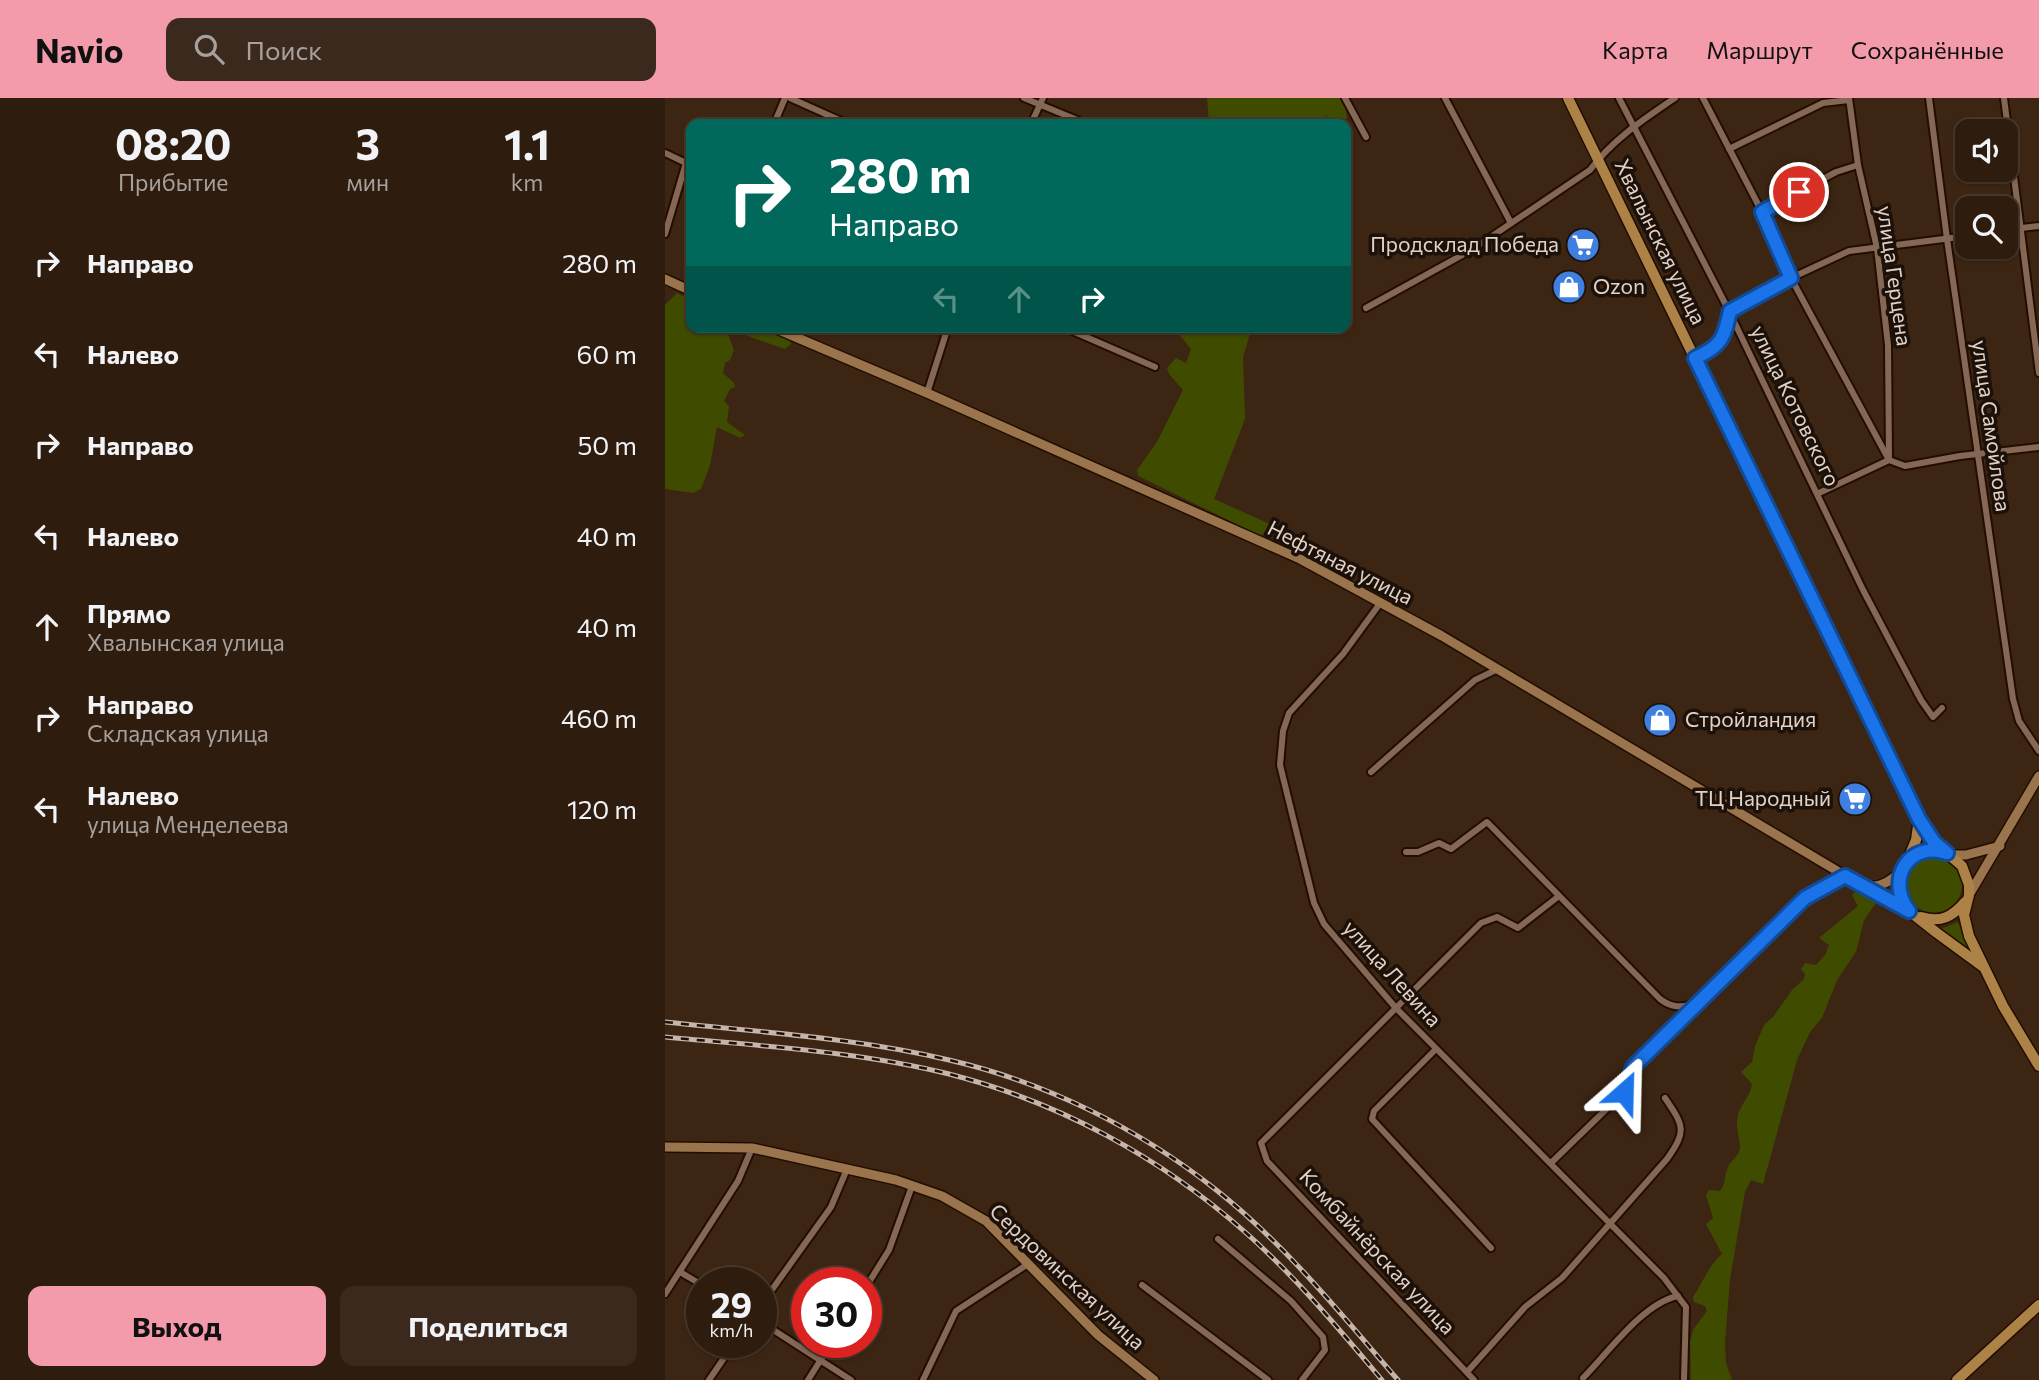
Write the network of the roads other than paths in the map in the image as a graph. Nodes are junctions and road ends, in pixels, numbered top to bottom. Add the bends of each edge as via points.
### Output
1 (787, 98) edge
2 (1024, 98) edge
3 (1345, 98) edge
4 (1445, 98) edge
5 (1568, 98) edge
6 (1619, 98) edge
7 (1675, 98) edge
8 (1703, 98) edge
9 (1929, 98) edge
10 (2004, 98) edge
11 (1849, 99) edge
12 (1041, 101) edge
13 (776, 119) edge
14 (836, 119) edge
15 (1033, 119) edge
16 (1077, 119) edge
17 (1634, 126) junction
18 (1366, 137) dead end
19 (1729, 149) junction
20 (665, 153) edge
21 (1598, 159) junction
22 (1859, 165) junction
23 (1762, 212) junction
24 (1511, 223) junction
25 (2039, 226) edge
26 (2020, 228) junction
27 (665, 234) edge
28 (1955, 238) edge
29 (1947, 239) junction
30 (1877, 248) junction
31 (1791, 278) junction
32 (665, 279) edge
33 (686, 289) edge
34 (1366, 308) dead end
35 (1730, 311) junction
36 (786, 333) edge
37 (946, 333) edge
38 (1077, 333) edge
39 (1695, 358) junction
40 (1155, 367) dead end
41 (2039, 373) edge
42 (927, 393) junction
43 (2039, 447) edge
44 (1977, 453) junction
45 (1889, 460) junction
46 (1819, 493) junction
47 (1381, 602) junction
48 (1498, 669) junction
49 (1942, 708) dead end
50 (2039, 751) edge
51 (1371, 772) dead end
52 (2039, 776) edge
53 (1919, 819) junction
54 (2000, 846) junction
55 (1406, 852) dead end
56 (1949, 854) junction
57 (1909, 859) junction
58 (1902, 871) junction
59 (1845, 876) junction
60 (1863, 885) junction
61 (1559, 895) junction
62 (1968, 897) junction
63 (1912, 913) junction
64 (1982, 966) junction
65 (1697, 1003) junction
66 (1395, 1007) junction
67 (1436, 1049) junction
68 (2039, 1066) edge
69 (1665, 1098) dead end
70 (665, 1147) edge
71 (753, 1148) junction
72 (1551, 1163) junction
73 (847, 1169) junction
74 (912, 1186) junction
75 (1609, 1223) junction
76 (1218, 1239) dead end
77 (1491, 1248) dead end
78 (1028, 1264) junction
79 (878, 1267) edge
80 (680, 1272) junction
81 (686, 1276) edge
82 (777, 1283) edge
83 (1142, 1285) dead end
84 (665, 1294) edge
85 (1678, 1296) junction
86 (2039, 1305) edge
87 (777, 1333) edge
88 (724, 1358) edge
89 (822, 1358) edge
90 (820, 1362) junction
91 (1467, 1372) junction
92 (1583, 1378) edge
93 (709, 1380) edge
94 (808, 1380) edge
95 (851, 1380) edge
96 (923, 1380) edge
97 (1154, 1380) edge
98 (1268, 1380) edge
99 (1303, 1380) edge
100 (1474, 1380) edge
101 (1684, 1380) edge
102 (1957, 1380) edge

1 - 13 street
1 - 14 street
2 - 12 street
3 - 18 street
4 - 24 street
5 - 21 main road, Хвалынская улица
6 - 17 street, улица Котовского
7 - 17 street
8 - 19 street
9 - 29 street, улица Самойлова
10 - 26 street
11 - 19 street via 1823,103
11 - 22 street, улица Герцена
12 - 15 street
12 - 16 street
17 - 21 street
17 - 35 street, улица Котовского
19 - 23 street
20 - 27 street via 686,163
21 - 24 street via 1590,170
21 - 39 main road, Хвалынская улица
22 - 23 street via 1836,172
22 - 30 street, улица Герцена
23 - 31 street
24 - 34 street
25 - 26 street
26 - 41 street
28 - 29 street
29 - 30 street
29 - 44 street, улица Самойлова
30 - 31 street via 1849,251
30 - 45 street, улица Герцена via 1888,345
31 - 35 street
31 - 45 street
32 - 33 street
35 - 39 street via 1724,336
35 - 46 street, улица Котовского
36 - 42 street, Нефтяная улица
37 - 42 street
38 - 40 street
39 - 53 main road, Хвалынская улица
42 - 47 street, Нефтяная улица via 1300,559
43 - 44 street
44 - 45 street via 1905,466
44 - 50 street, улица Самойлова via 2013,699 2019,722
45 - 46 street
46 - 49 street, улица Котовского via 1921,700 1933,717
47 - 48 street, Нефтяная улица
47 - 66 street, улица Левина via 1343,654 1289,713 1280,765 1319,914 1343,949
48 - 51 street via 1475,680
48 - 59 street, Нефтяная улица
52 - 54 street
53 - 56 main road, Хвалынская улица via 1934,842
53 - 57 main road
54 - 56 street via 1966,855
54 - 62 street
55 - 61 street via 1439,843 1451,849 1487,822
56 - 57 main road via 1930,851
56 - 62 main road via 1966,875
57 - 58 main road
58 - 60 street via 1876,887
58 - 63 main road via 1899,888
59 - 60 street, Нефтяная улица
59 - 65 street via 1805,898
60 - 63 street, Нефтяная улица
61 - 65 street via 1660,999 1682,1008
61 - 66 street via 1518,928 1497,917 1481,923
62 - 63 main road via 1945,919 1934,921
62 - 64 main road via 1964,923
63 - 64 main road
64 - 68 main road
65 - 72 street via 1633,1067 1624,1092
66 - 67 street, улица Левина
66 - 91 street, Комбайнёрская улица via 1261,1143 1267,1161
67 - 72 street, улица Левина
67 - 77 street via 1374,1111 1372,1119
69 - 75 street via 1680,1121 1680,1140
70 - 71 street, Сердовинская улица
71 - 73 street, Сердовинская улица
71 - 80 street via 738,1181
72 - 75 street, улица Левина
73 - 74 street, Сердовинская улица
73 - 82 street via 831,1207
74 - 78 street, Сердовинская улица via 942,1196 986,1221
74 - 79 street
75 - 85 street, улица Левина
75 - 91 street via 1562,1278 1525,1307
76 - 99 street via 1291,1301 1323,1336 1325,1350
78 - 96 street via 955,1311
78 - 97 street, Сердовинская улица via 1098,1335
80 - 81 street
80 - 84 street
83 - 98 street
85 - 92 street via 1664,1299 1645,1313
85 - 101 street, улица Левина via 1686,1307
86 - 102 main road
87 - 90 street
88 - 93 street
89 - 90 street
90 - 94 street
90 - 95 street
91 - 100 street, Комбайнёрская улица

